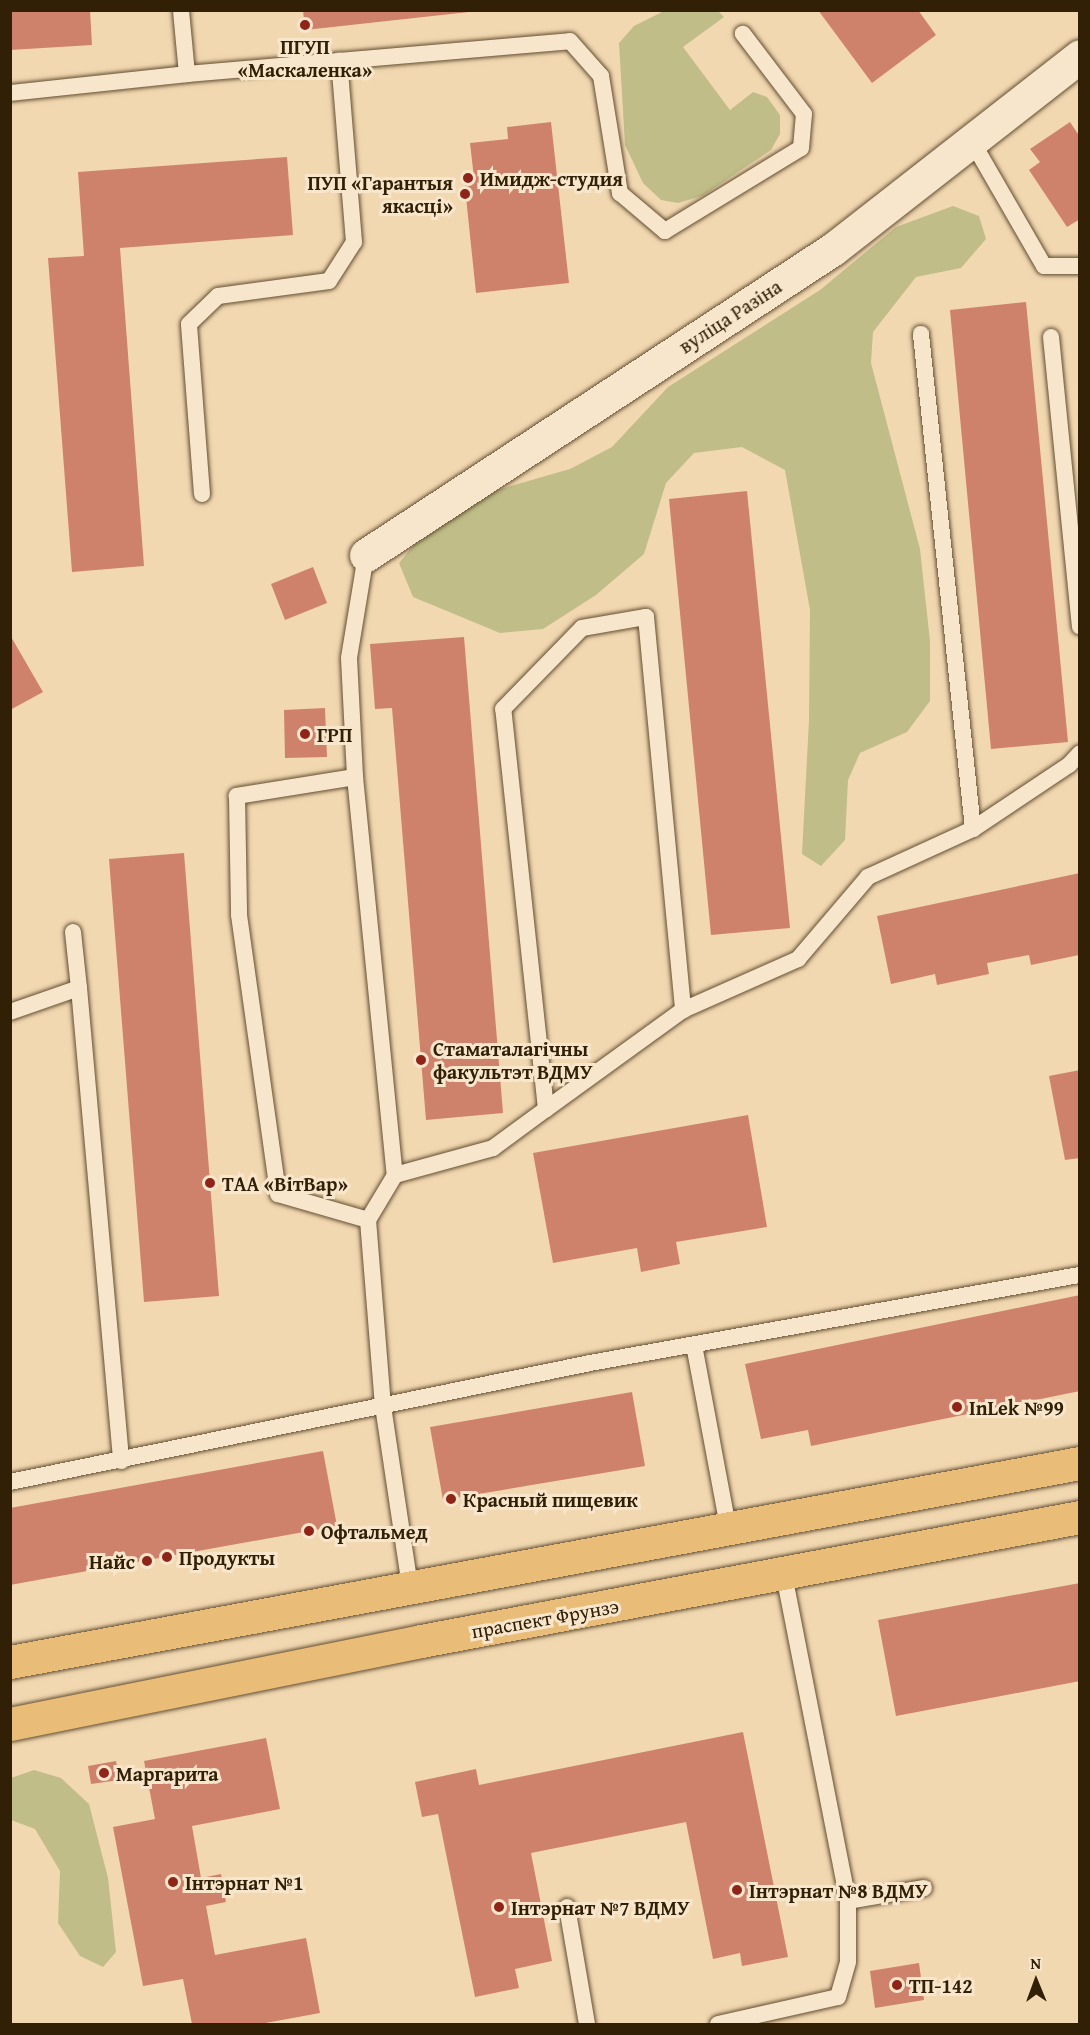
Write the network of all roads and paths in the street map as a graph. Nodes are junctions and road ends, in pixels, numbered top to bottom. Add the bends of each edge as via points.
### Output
1 (181, 10) edge
2 (742, 34) dead end
3 (1080, 56) edge
4 (339, 61) junction
5 (187, 74) junction
6 (10, 93) edge
7 (973, 143) junction
8 (1080, 266) edge
9 (921, 334) dead end
10 (1052, 337) dead end
11 (202, 494) dead end
12 (366, 555) joint
13 (1080, 627) edge
14 (1080, 753) edge
15 (355, 777) junction
16 (973, 829) junction
17 (73, 932) dead end
18 (79, 988) junction
19 (683, 1010) junction
20 (10, 1012) edge
21 (546, 1109) junction
22 (395, 1175) junction
23 (368, 1220) junction
24 (1080, 1275) edge
25 (694, 1345) junction
26 (383, 1406) junction
27 (121, 1461) junction
28 (1080, 1463) edge
29 (10, 1482) edge
30 (1080, 1517) edge
31 (728, 1527) junction
32 (784, 1575) junction
33 (410, 1586) junction
34 (10, 1662) edge
35 (10, 1724) edge
36 (924, 1888) dead end
37 (848, 1901) junction
38 (567, 1907) dead end
39 (587, 2025) edge
40 (718, 2025) edge

1 - 5 lane
2 - 4 lane via 804,114 801,148 665,231 620,192 602,76 570,41
3 - 7 street, вуліца Разіна
4 - 5 lane
4 - 11 lane via 354,242 329,281 218,296 189,324
5 - 6 lane
7 - 8 lane via 1044,266
7 - 12 street, вуліца Разіна via 833,249
9 - 16 lane
10 - 13 lane
12 - 15 lane via 350,658
14 - 16 lane via 1069,765
15 - 22 lane
15 - 23 lane via 237,796 239,915 279,1194
16 - 19 lane via 868,877 798,959
17 - 18 lane
18 - 20 lane
18 - 27 lane
19 - 21 lane
19 - 21 lane via 646,617 582,628 502,709
21 - 22 lane via 493,1148
22 - 23 lane
23 - 26 lane
24 - 25 lane
25 - 26 lane
25 - 31 lane
26 - 27 lane
26 - 33 lane
27 - 29 lane
28 - 31 main road
30 - 32 main road, праспект Фрунзэ
31 - 33 main road
32 - 35 main road, праспект Фрунзэ via 421,1641
32 - 37 lane
33 - 34 main road
36 - 37 lane
37 - 40 lane via 848,1961 838,1997
38 - 39 lane

